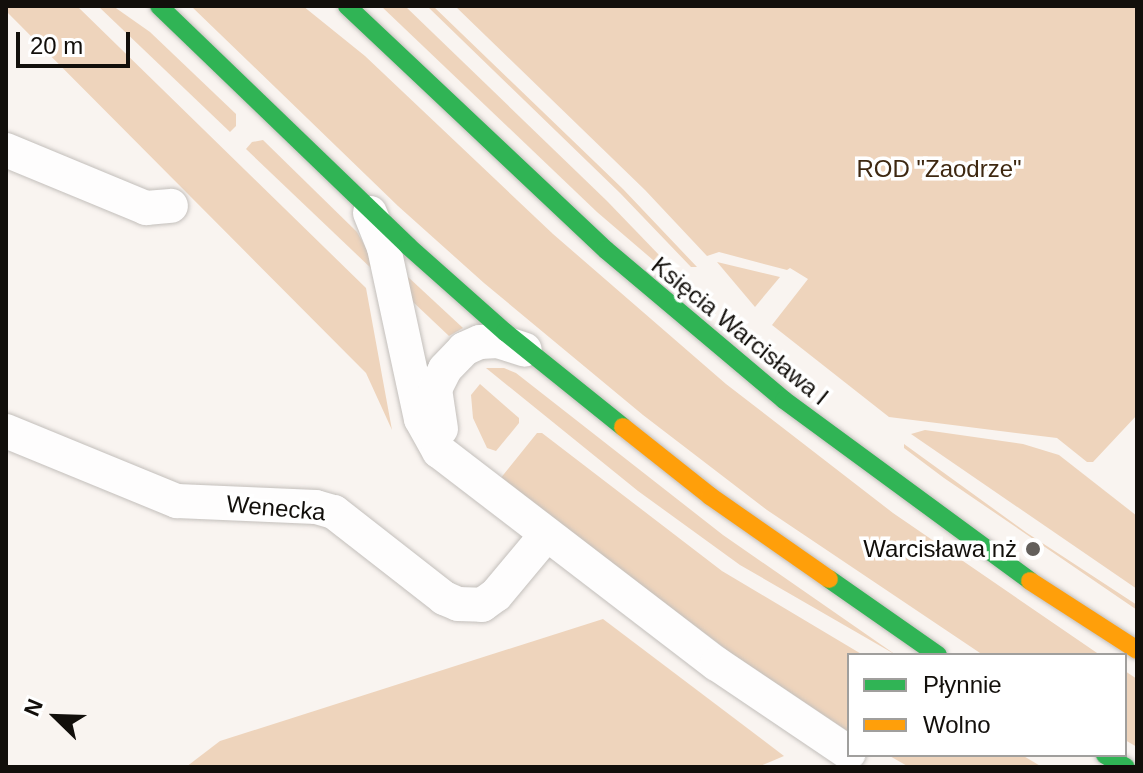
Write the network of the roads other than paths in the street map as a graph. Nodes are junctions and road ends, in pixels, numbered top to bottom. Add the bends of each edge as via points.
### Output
1 (159, 6) edge
2 (347, 6) edge
3 (6, 150) edge
4 (171, 206) dead end
5 (368, 208) junction
6 (528, 351) junction
7 (6, 431) edge
8 (473, 480) junction
9 (546, 535) junction
10 (1137, 650) edge
11 (935, 653) edge
12 (847, 752) edge
13 (1108, 757) edge
14 (1126, 767) edge

1 - 5 street
2 - 10 street, Księcia Warcisława I via 606,250 784,400 1036,585
3 - 4 street via 146,208
5 - 6 street
5 - 8 street via 384,248 421,419 439,451
6 - 8 street via 498,341 480,342 451,362 435,389 442,431
6 - 11 street via 710,496
7 - 9 street, Wenecka via 177,501 334,512 458,604 482,605 496,595
8 - 9 street
9 - 12 street via 759,695
13 - 14 street

